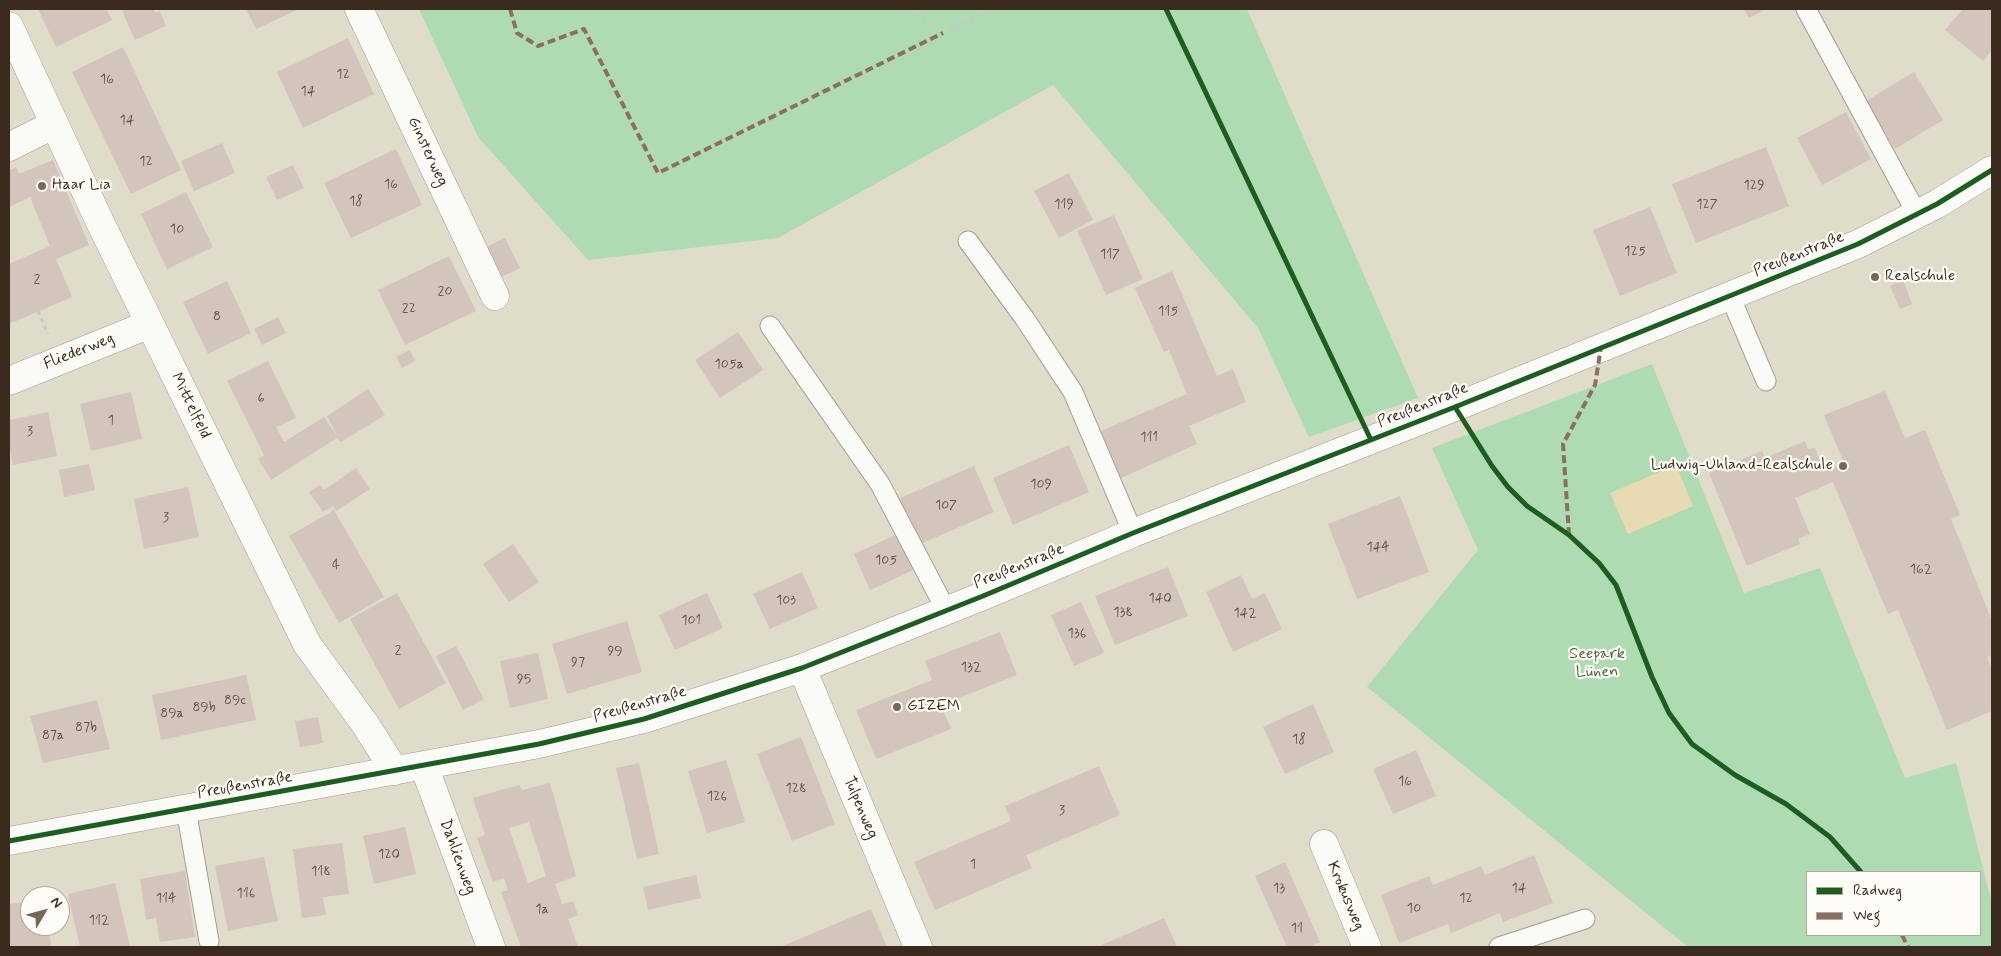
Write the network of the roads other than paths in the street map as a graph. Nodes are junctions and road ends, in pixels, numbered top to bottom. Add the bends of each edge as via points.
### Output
1 (359, 9) edge
2 (1806, 9) edge
3 (9, 26) edge
4 (53, 125) junction
5 (9, 147) edge
6 (1992, 170) edge
7 (1917, 214) junction
8 (968, 241) dead end
9 (495, 296) dead end
10 (1730, 296) junction
11 (150, 324) junction
12 (770, 326) dead end
13 (9, 381) edge
14 (1766, 381) dead end
15 (1133, 533) junction
16 (946, 610) junction
17 (802, 668) junction
18 (424, 766) junction
19 (395, 771) junction
20 (186, 809) junction
21 (9, 841) edge
22 (1324, 844) dead end
23 (1584, 918) dead end
24 (209, 941) dead end
25 (491, 947) edge
26 (918, 947) edge
27 (1367, 947) edge
28 (1499, 947) edge

1 - 9 street, Ginsterweg
2 - 7 lane
3 - 4 street, Mittelfeld
4 - 5 street
4 - 11 street, Mittelfeld
6 - 7 street, Preußenstraße
7 - 10 street, Preußenstraße via 1858,244
8 - 15 lane via 1074,392
10 - 14 lane
10 - 15 street, Preußenstraße
11 - 13 street, Fliederweg
11 - 19 street, Mittelfeld via 307,644
12 - 16 lane via 880,484
15 - 16 street, Preußenstraße
16 - 17 street, Preußenstraße
17 - 18 street, Preußenstraße via 644,719 539,744
17 - 26 street, Tulpenweg
18 - 19 street, Preußenstraße
18 - 25 street, Dahlienweg
19 - 20 street, Preußenstraße
20 - 21 street, Preußenstraße
20 - 24 lane
22 - 27 street, Krokusweg
23 - 28 lane

